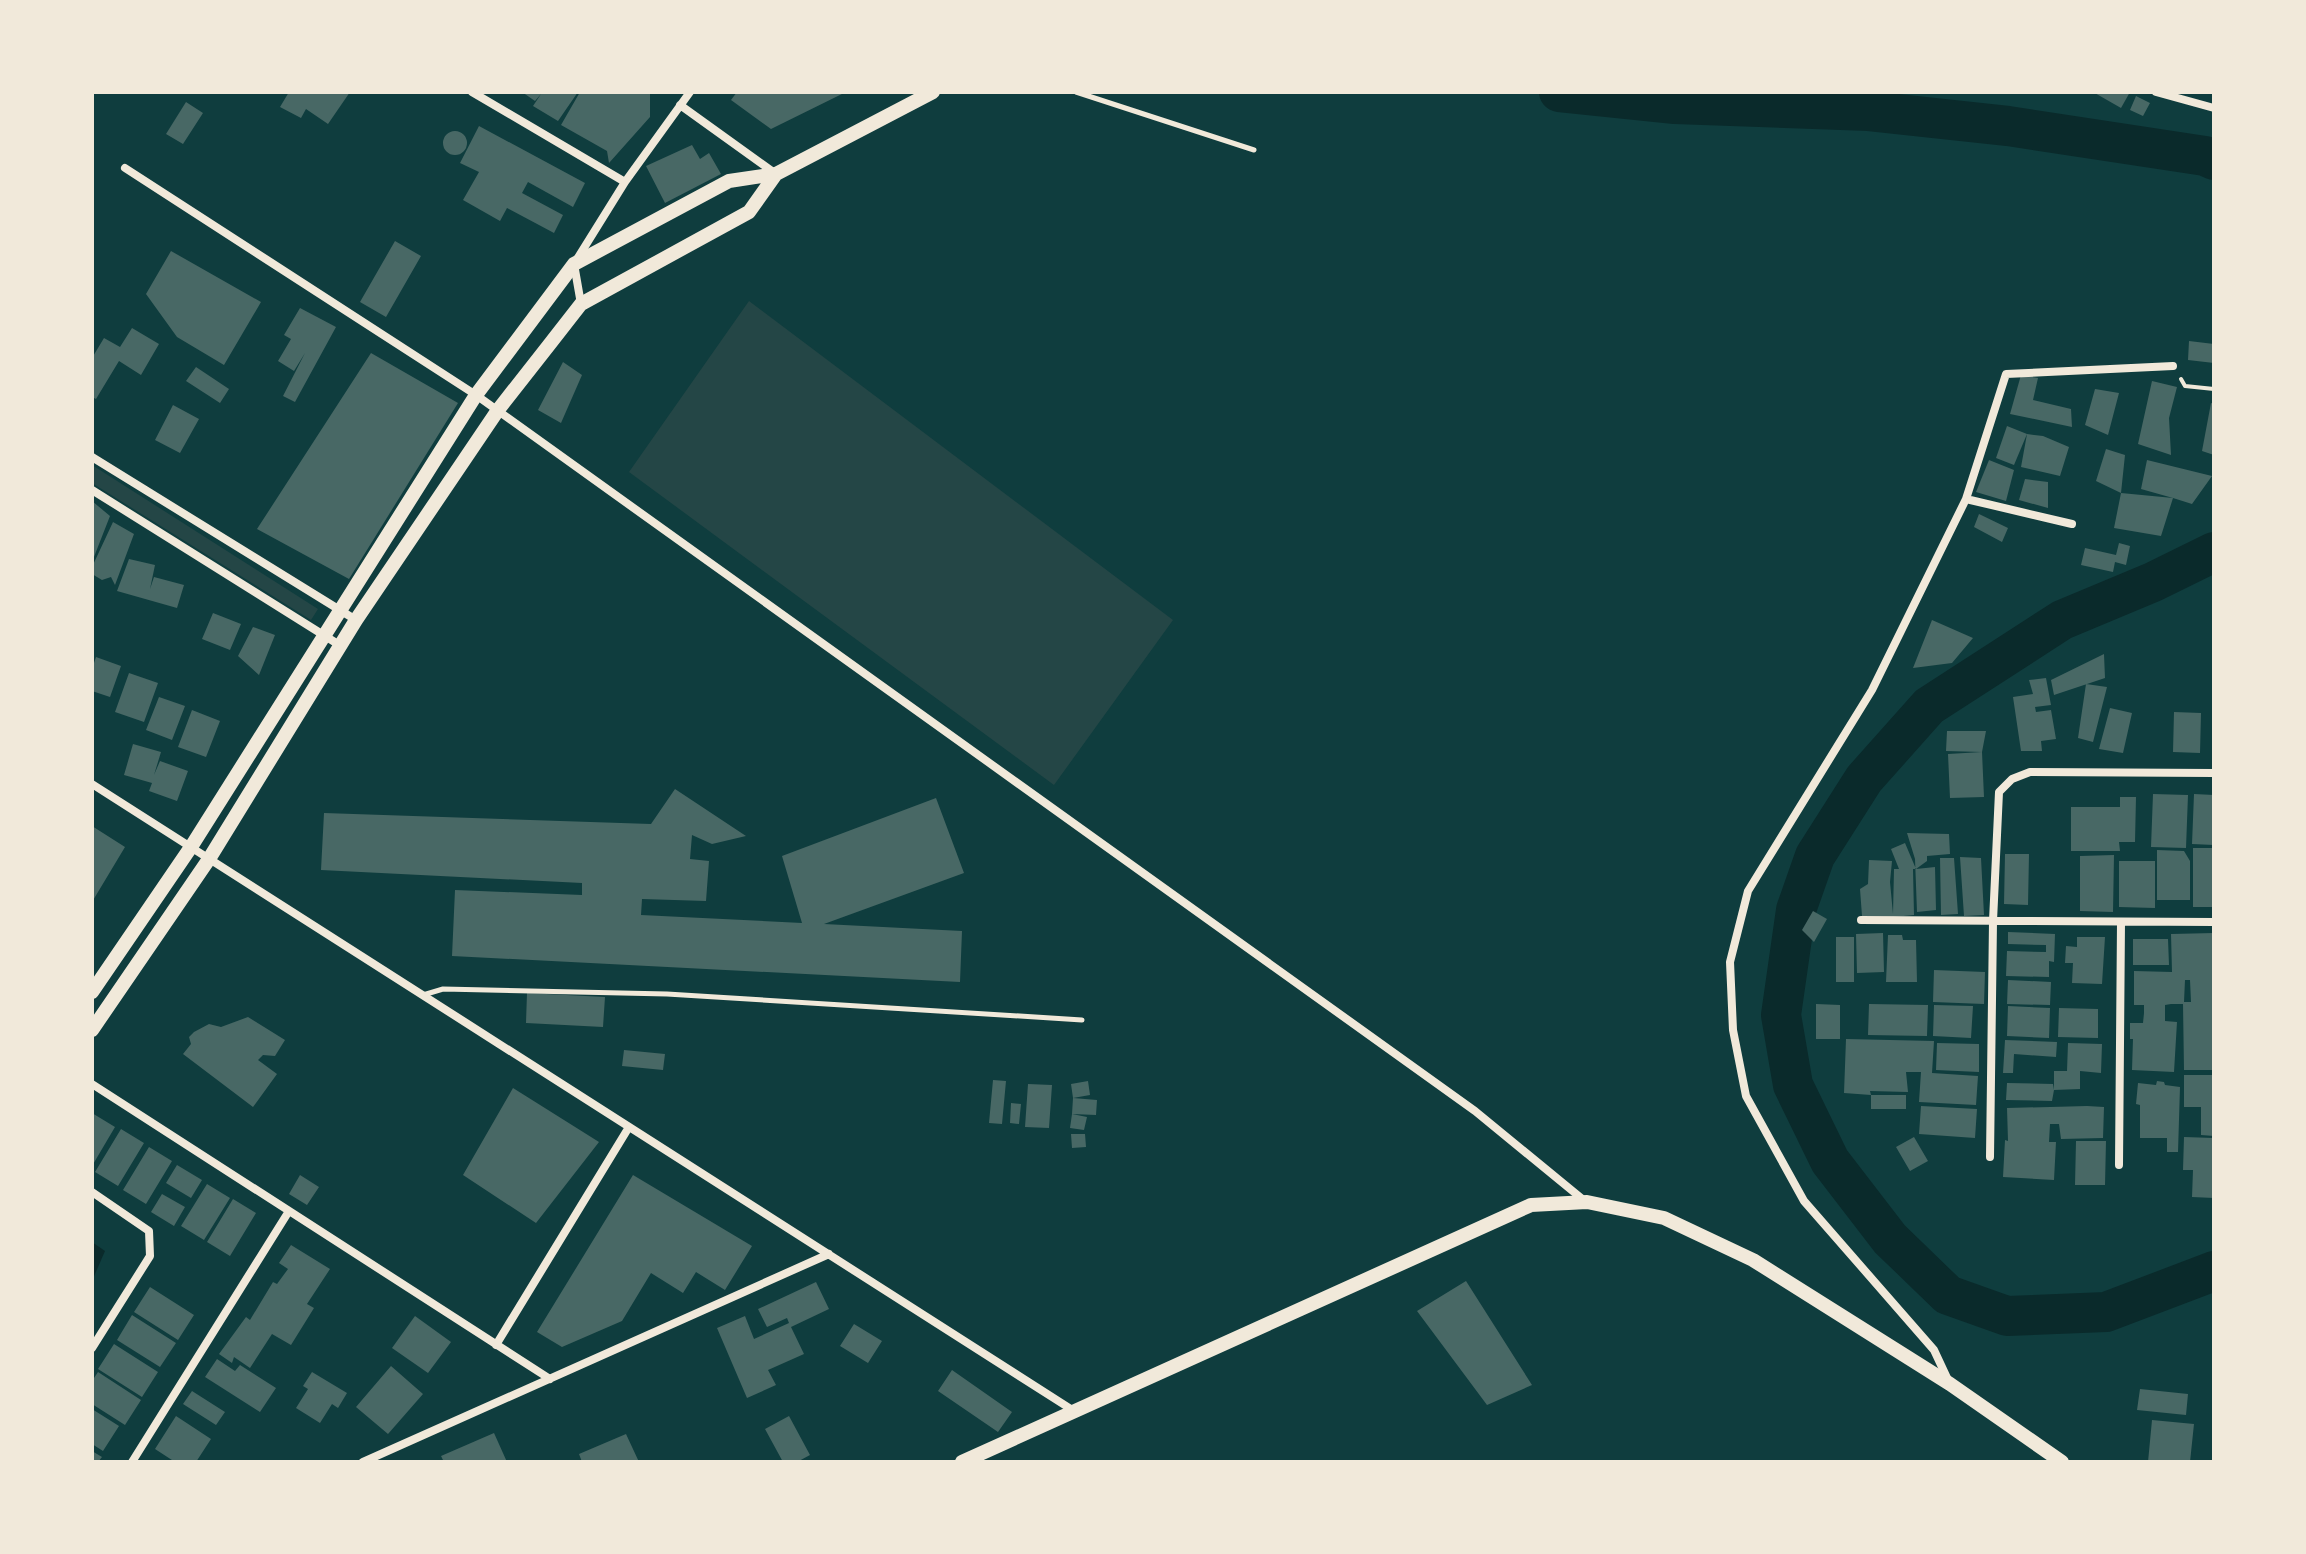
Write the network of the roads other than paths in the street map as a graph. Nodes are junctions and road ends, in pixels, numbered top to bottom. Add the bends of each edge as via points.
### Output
1 (472, 92) edge
2 (690, 92) edge
3 (933, 92) edge
4 (1076, 92) edge
5 (2156, 92) edge
6 (680, 105) junction
7 (2214, 108) edge
8 (1254, 150) dead end
9 (125, 168) dead end
10 (776, 174) junction
11 (625, 182) junction
12 (574, 264) junction
13 (581, 304) junction
14 (2173, 366) road end
15 (476, 395) junction
16 (498, 410) junction
17 (92, 457) edge
18 (92, 490) edge
19 (1966, 499) junction
20 (2072, 524) dead end
21 (339, 610) junction
22 (356, 620) junction
23 (323, 636) junction
24 (341, 646) junction
25 (2214, 773) edge
26 (92, 784) edge
27 (191, 847) junction
28 (209, 859) junction
29 (1861, 920) dead end
30 (1993, 921) junction
31 (2121, 922) junction
32 (2214, 922) edge
33 (92, 992) edge
34 (422, 995) junction
35 (1082, 1020) dead end
36 (92, 1030) edge
37 (92, 1084) edge
38 (629, 1127) junction
39 (1990, 1157) dead end
40 (2119, 1165) dead end
41 (92, 1192) edge
42 (1587, 1202) junction
43 (289, 1211) junction
44 (829, 1254) junction
45 (93, 1343) edge
46 (496, 1345) junction
47 (550, 1379) junction
48 (1950, 1384) junction
49 (1074, 1411) junction
50 (132, 1462) edge
51 (363, 1462) edge
52 (962, 1462) edge
53 (2062, 1462) edge

1 - 11 street
2 - 6 street
3 - 10 street
4 - 8 lane
5 - 7 street
6 - 10 street
6 - 11 street
9 - 15 street
10 - 12 street via 729,181
10 - 13 street via 749,212
11 - 12 street
12 - 13 street
12 - 15 street
13 - 16 street
14 - 19 street via 2006,374
15 - 16 street
15 - 21 street
16 - 22 street
16 - 42 street via 1475,1111
17 - 21 street
18 - 23 street
19 - 20 street
19 - 48 street via 1872,690 1748,891 1730,962 1733,1030 1746,1096 1804,1201 1934,1350
21 - 22 street
21 - 23 street
22 - 24 street
23 - 24 street
23 - 27 street
24 - 28 street
25 - 30 street via 2030,772 2012,779 1999,792
26 - 27 street
27 - 28 street
27 - 33 street
28 - 34 street
28 - 36 street
29 - 30 street
30 - 31 street
30 - 39 street
31 - 32 street
31 - 40 street
34 - 35 lane via 443,989 667,994
34 - 38 street
37 - 43 street
38 - 44 street
38 - 46 street
41 - 45 street via 149,1231 150,1256
42 - 48 street via 1664,1218 1753,1260
42 - 49 street via 1531,1205
43 - 46 street
43 - 50 street
44 - 47 street
44 - 49 street
46 - 47 street
47 - 51 street
48 - 53 street
49 - 52 street

